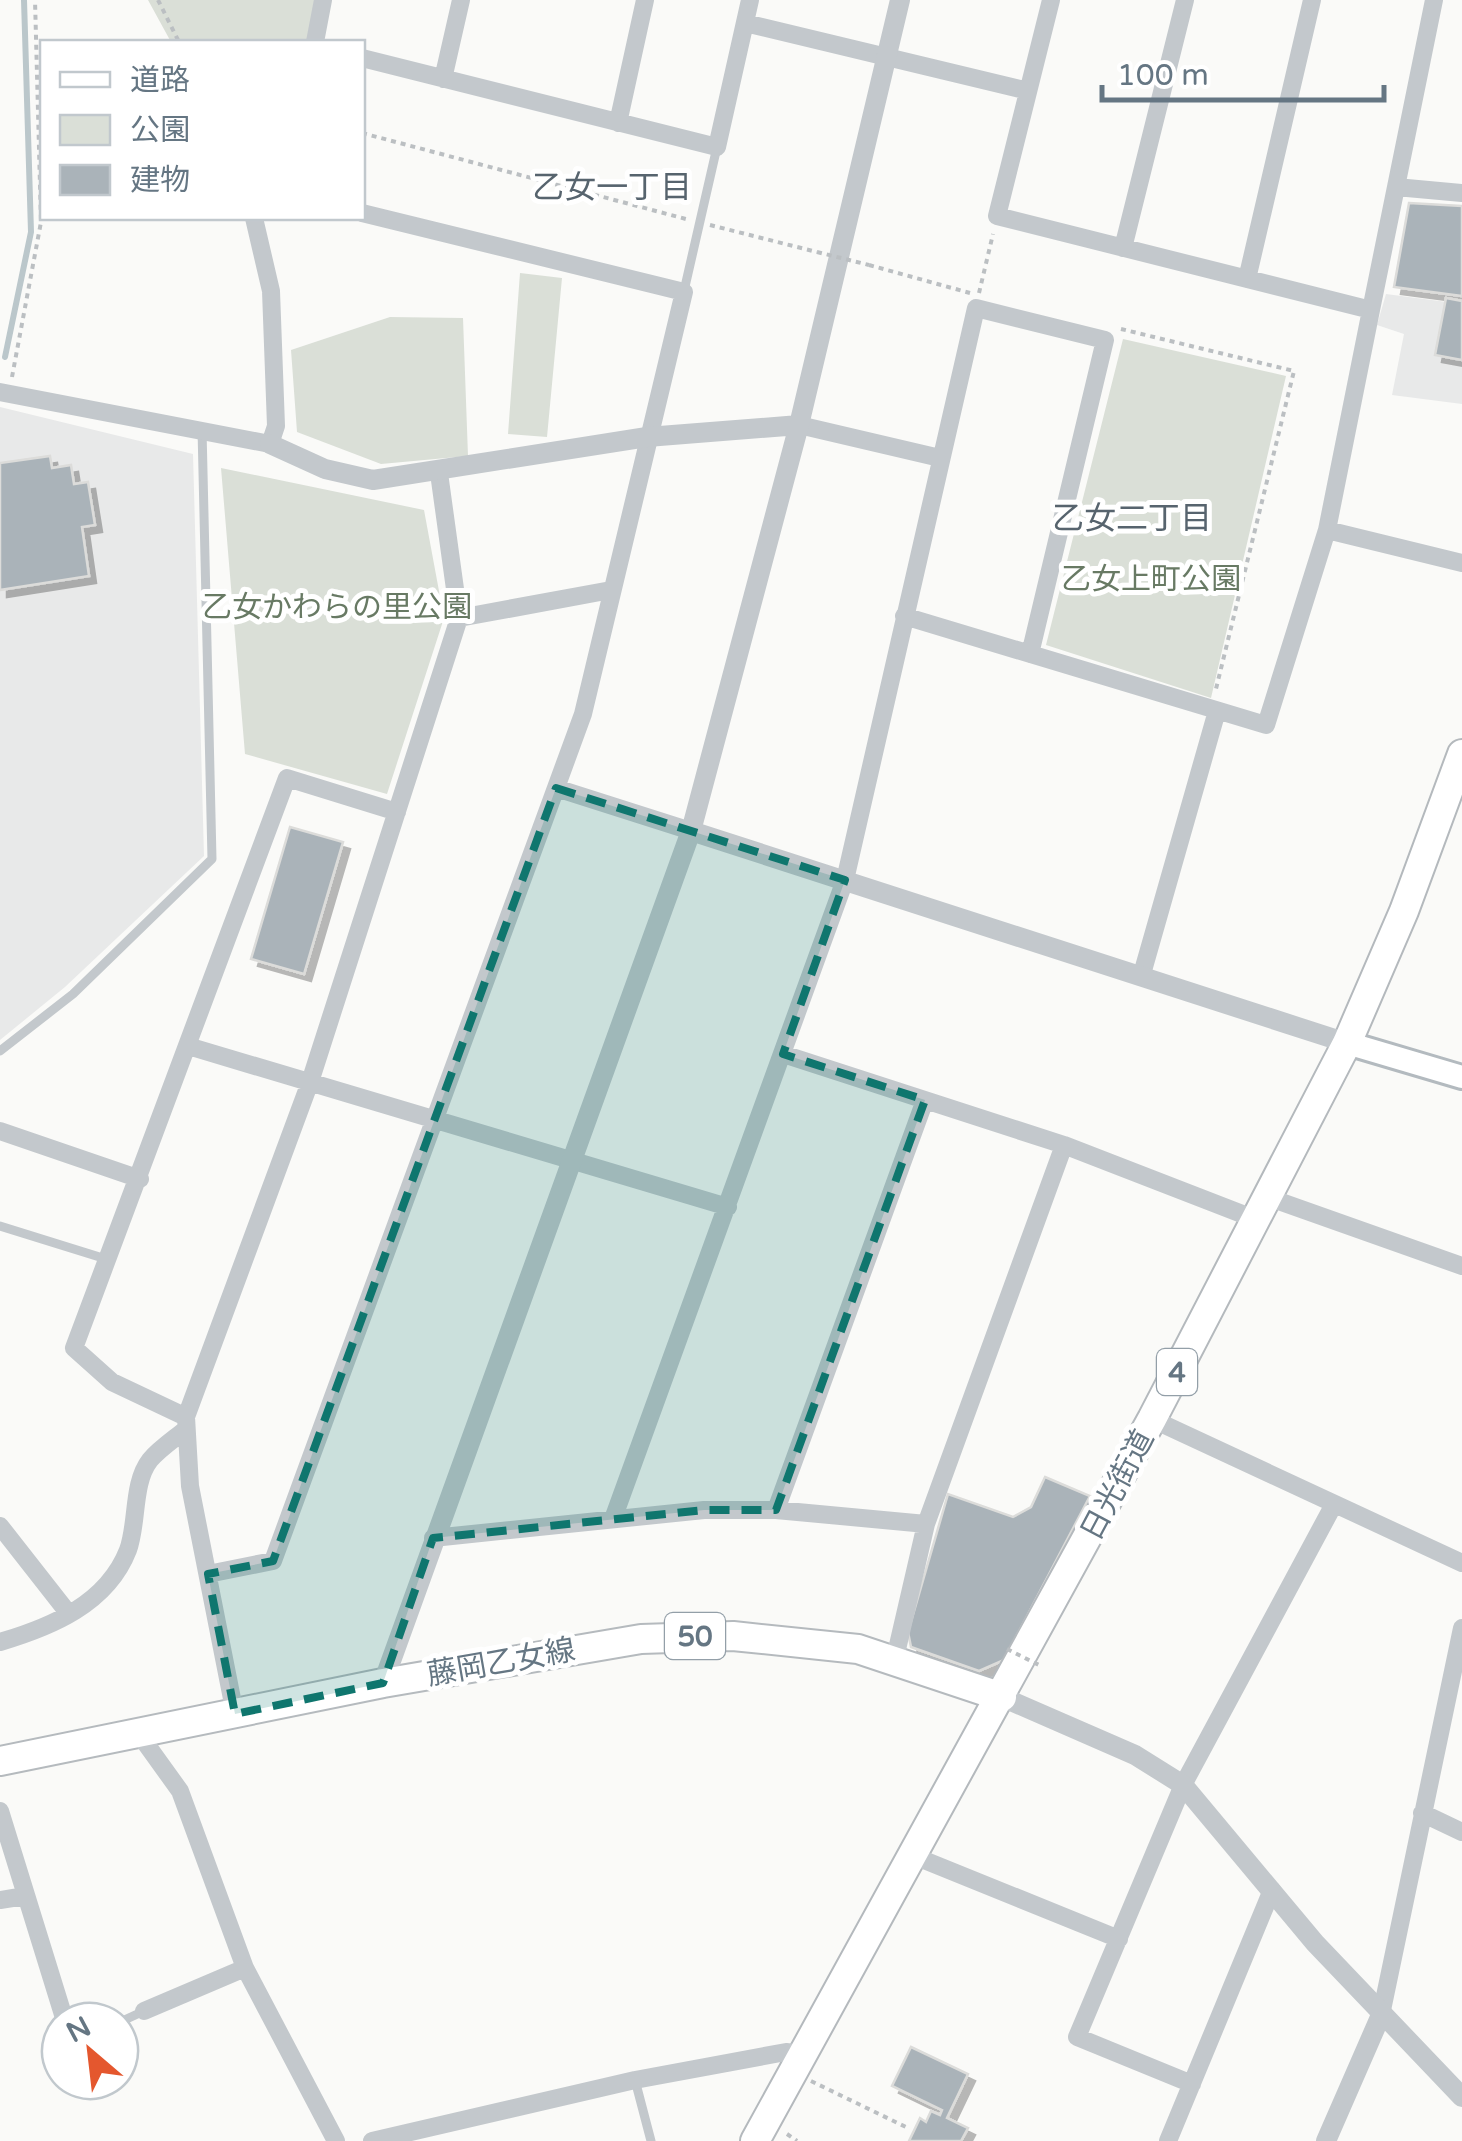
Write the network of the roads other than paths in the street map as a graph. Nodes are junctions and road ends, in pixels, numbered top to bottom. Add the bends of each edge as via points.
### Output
1 (323, 0) edge
2 (461, 0) edge
3 (645, 0) edge
4 (750, 0) edge
5 (900, 0) edge
6 (1051, 0) edge
7 (1185, 0) edge
8 (1312, 0) edge
9 (1434, 0) edge
10 (746, 23) junction
11 (315, 40) edge
12 (887, 57) junction
13 (365, 59) edge
14 (443, 79) junction
15 (1028, 91) junction
16 (618, 122) junction
17 (717, 147) junction
18 (1396, 186) junction
19 (1462, 193) edge
20 (365, 214) edge
21 (254, 220) edge
22 (1123, 248) junction
23 (1246, 279) junction
24 (684, 292) junction
25 (1371, 310) junction
26 (4, 393) edge
27 (799, 425) junction
28 (202, 428) junction
29 (648, 437) junction
30 (270, 444) junction
31 (940, 458) junction
32 (439, 473) junction
33 (1327, 530) junction
34 (1462, 563) edge
35 (612, 590) junction
36 (904, 616) junction
37 (459, 618) junction
38 (1030, 654) junction
39 (1214, 710) junction
40 (1461, 762) edge
41 (556, 788) junction
42 (397, 812) junction
43 (691, 832) junction
44 (845, 880) junction
45 (1142, 974) junction
46 (1347, 1044) junction
47 (188, 1046) junction
48 (0, 1051) edge
49 (783, 1054) junction
50 (1462, 1077) edge
51 (310, 1082) junction
52 (925, 1100) junction
53 (434, 1117) junction
54 (0, 1132) edge
55 (1064, 1145) junction
56 (570, 1157) junction
57 (140, 1179) junction
58 (728, 1206) junction
59 (1261, 1208) junction
60 (0, 1226) edge
61 (108, 1260) junction
62 (1462, 1266) edge
63 (1152, 1419) junction
64 (186, 1423) junction
65 (1333, 1506) junction
66 (776, 1510) junction
67 (612, 1519) junction
68 (926, 1524) junction
69 (0, 1526) edge
70 (432, 1538) junction
71 (1462, 1563) edge
72 (208, 1574) junction
73 (69, 1614) junction
74 (1462, 1628) edge
75 (0, 1642) edge
76 (895, 1658) junction
77 (383, 1684) junction
78 (1002, 1698) junction
79 (235, 1714) junction
80 (140, 1734) junction
81 (0, 1761) edge
82 (1183, 1785) junction
83 (0, 1811) edge
84 (1422, 1814) junction
85 (1462, 1832) edge
86 (914, 1856) junction
87 (1272, 1890) junction
88 (26, 1896) junction
89 (0, 1900) edge
90 (1119, 1939) junction
91 (245, 1968) junction
92 (58, 2001) edge
93 (144, 2012) joint
94 (140, 2014) edge
95 (1381, 2015) junction
96 (798, 2063) junction
97 (635, 2080) junction
98 (1192, 2084) junction
99 (1462, 2097) edge
100 (762, 2138) edge
101 (336, 2141) edge
102 (372, 2141) edge
103 (651, 2141) edge
104 (1168, 2141) edge
105 (1326, 2141) edge

1 - 11 street
2 - 14 street
3 - 16 street
4 - 10 street
5 - 12 street
6 - 15 street
7 - 22 street
8 - 23 street
9 - 18 street
10 - 12 street
10 - 17 street
12 - 15 street
12 - 27 street
13 - 14 street
14 - 16 street
15 - 22 street via 997,216
16 - 17 street
17 - 24 lane
18 - 19 street
18 - 25 street
20 - 24 street
21 - 30 street via 271,291 276,426
22 - 23 street
23 - 25 street
24 - 29 street
25 - 33 street
26 - 28 street
27 - 29 street
27 - 31 street
27 - 43 street
28 - 30 street
28 - 48 lane via 212,859 73,994
29 - 32 street
29 - 35 street
30 - 32 street via 352,478
31 - 36 street
31 - 38 street via 978,301 1105,340
32 - 37 street
33 - 34 street
33 - 39 street via 1266,725
35 - 37 street
35 - 41 street
36 - 38 street
36 - 44 street
37 - 42 street
38 - 39 street
39 - 45 street
40 - 46 main road, 日光街道 / 4
41 - 43 street
41 - 53 street
42 - 47 street via 287,778
42 - 51 street
43 - 44 street
43 - 56 street
44 - 45 street
44 - 49 street
45 - 46 street
46 - 50 main road
46 - 59 main road, 日光街道 / 4
47 - 51 street
47 - 57 street
49 - 52 street
49 - 58 street
51 - 53 street
51 - 64 street
52 - 55 street
52 - 66 street
53 - 56 street
53 - 72 street via 273,1561
54 - 57 street
55 - 59 street
55 - 68 street
56 - 58 street
56 - 70 street
57 - 61 street
58 - 67 street
59 - 62 street
59 - 63 main road, 日光街道 / 4
60 - 61 lane
61 - 64 street via 74,1348 112,1382
63 - 65 street
63 - 78 main road, 日光街道 / 4
64 - 72 street via 190,1486
64 - 73 street via 148,1462 128,1550 109,1580
65 - 71 street
65 - 82 street
66 - 67 street
66 - 68 street
67 - 70 street
68 - 76 street
69 - 73 street
70 - 77 street
72 - 79 street
73 - 75 street
74 - 84 street
76 - 77 main road, 藤岡乙女線 / 50 via 734,1636 641,1638
76 - 78 main road, 藤岡乙女線 / 50
77 - 79 main road, 藤岡乙女線 / 50
78 - 82 street via 1135,1755
78 - 86 main road, 日光街道 / 4
79 - 80 main road, 藤岡乙女線 / 50
80 - 81 main road, 藤岡乙女線 / 50
80 - 91 street via 180,1791
82 - 87 street
82 - 90 street
83 - 88 street
84 - 85 street
84 - 95 street
86 - 90 street
86 - 96 main road, 日光街道 / 4
87 - 95 street
87 - 98 street
88 - 89 street
88 - 92 street
90 - 98 street via 1077,2037
91 - 93 street
91 - 101 street
93 - 94 lane
95 - 99 street
95 - 105 street
96 - 97 street via 786,2052
96 - 100 main road, 日光街道 / 4
97 - 102 street
97 - 103 lane
98 - 104 street

